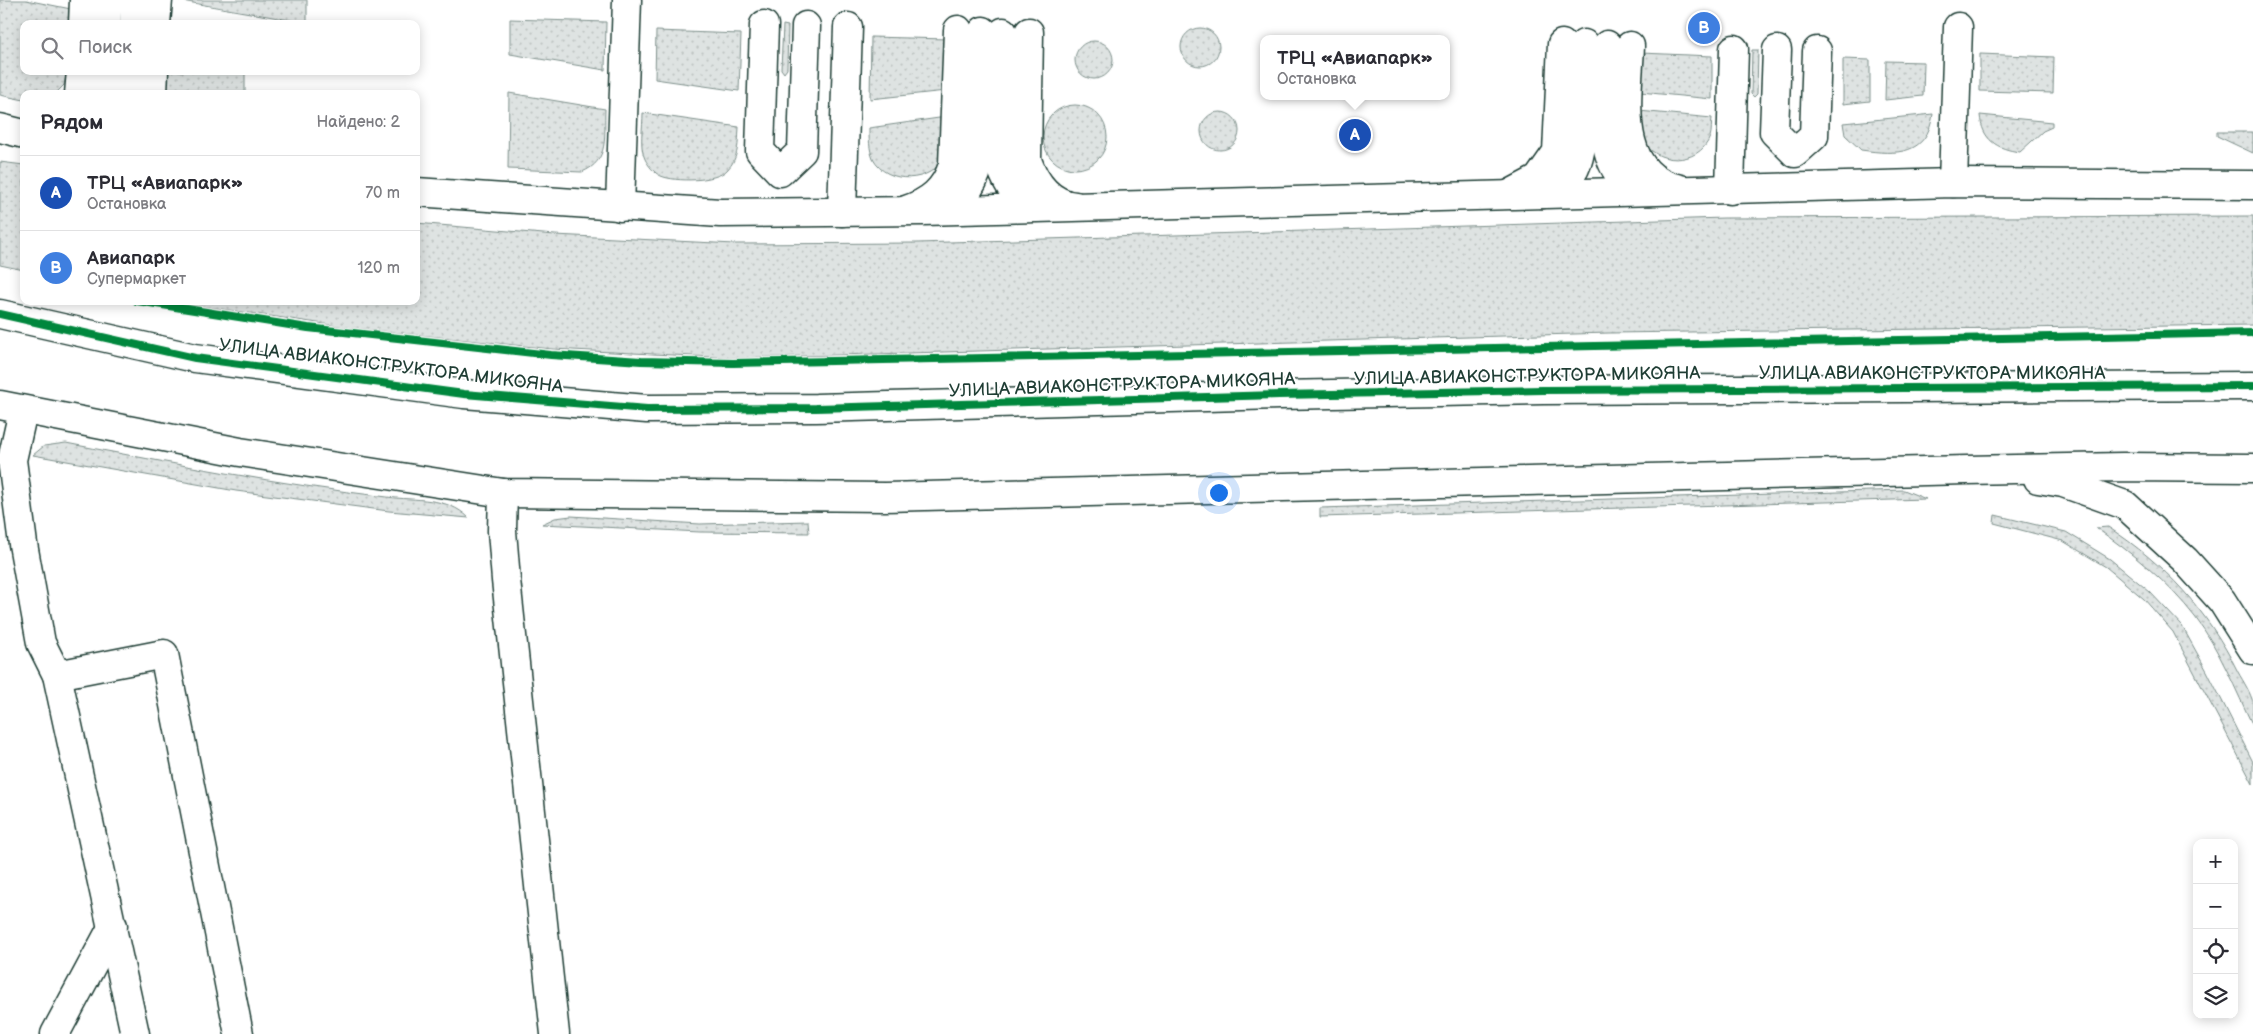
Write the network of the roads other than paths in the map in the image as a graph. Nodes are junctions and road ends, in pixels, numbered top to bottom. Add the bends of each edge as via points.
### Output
1 (84, 0) edge
2 (108, 0) edge
3 (135, 0) edge
4 (158, 0) edge
5 (627, 0) edge
6 (83, 20) edge
7 (106, 20) edge
8 (134, 20) edge
9 (156, 20) edge
10 (764, 25) dead end
11 (806, 26) dead end
12 (848, 27) dead end
13 (1958, 27) dead end
14 (993, 31) junction
15 (1596, 45) junction
16 (1734, 49) dead end
17 (1777, 50) dead end
18 (1817, 51) dead end
19 (80, 75) edge
20 (104, 75) edge
21 (132, 75) edge
22 (154, 75) edge
23 (79, 90) edge
24 (103, 90) edge
25 (130, 90) edge
26 (153, 90) edge
27 (1794, 153) junction
28 (780, 172) junction
29 (1953, 183) junction
30 (2253, 185) edge
31 (1793, 188) junction
32 (1691, 190) junction
33 (1730, 190) junction
34 (420, 192) edge
35 (1657, 192) junction
36 (1533, 195) junction
37 (1501, 196) junction
38 (620, 206) junction
39 (1084, 207) junction
40 (1050, 208) junction
41 (923, 211) junction
42 (842, 212) junction
43 (891, 212) junction
44 (779, 213) junction
45 (0, 314) edge
46 (2253, 386) edge
47 (11, 408) edge
48 (2253, 468) edge
49 (1967, 470) junction
50 (503, 493) junction
51 (2253, 650) edge
52 (57, 675) junction
53 (113, 926) junction
54 (55, 1034) edge
55 (135, 1034) edge
56 (239, 1034) edge
57 (555, 1034) edge

1 - 6 street
2 - 7 street
3 - 8 street
4 - 9 street
5 - 38 street
10 - 28 street via 760,151
11 - 28 street via 802,150
12 - 42 street
13 - 29 street
14 - 39 street via 1031,171 1043,190 1061,204
14 - 40 street via 1001,166 1009,186 1023,200
14 - 41 street via 976,174 967,192 954,204
14 - 43 street via 949,176 936,195 926,202
15 - 32 street via 1628,123 1637,160 1652,178 1664,185
15 - 35 street via 1604,135 1614,167 1629,182
15 - 36 street via 1580,158 1572,174 1560,186
15 - 37 street via 1557,152 1538,179
16 - 33 street
17 - 27 street via 1774,132
18 - 27 street via 1814,136
19 - 23 street
20 - 24 street
21 - 25 street
22 - 26 street
27 - 31 street
28 - 44 street
29 - 30 street
29 - 31 street
31 - 33 street
32 - 33 street
32 - 35 street
34 - 38 street
35 - 36 street
36 - 37 street
37 - 39 street
38 - 44 street via 720,213
39 - 40 street
40 - 41 street
41 - 43 street
42 - 43 street
42 - 44 street
45 - 46 street, УЛИЦА АВИАКОНСТРУКТОРА МИКОЯНА via 196,358 464,394 647,409 816,408 1533,390
47 - 50 street via 240,452
47 - 52 street via 12,460 23,544 41,643
48 - 49 street
49 - 50 street via 885,497
49 - 51 street via 2063,483 2125,505 2186,560 2222,602
50 - 57 street via 506,580
52 - 53 street
52 - 56 street via 164,654
53 - 54 street
53 - 55 street

